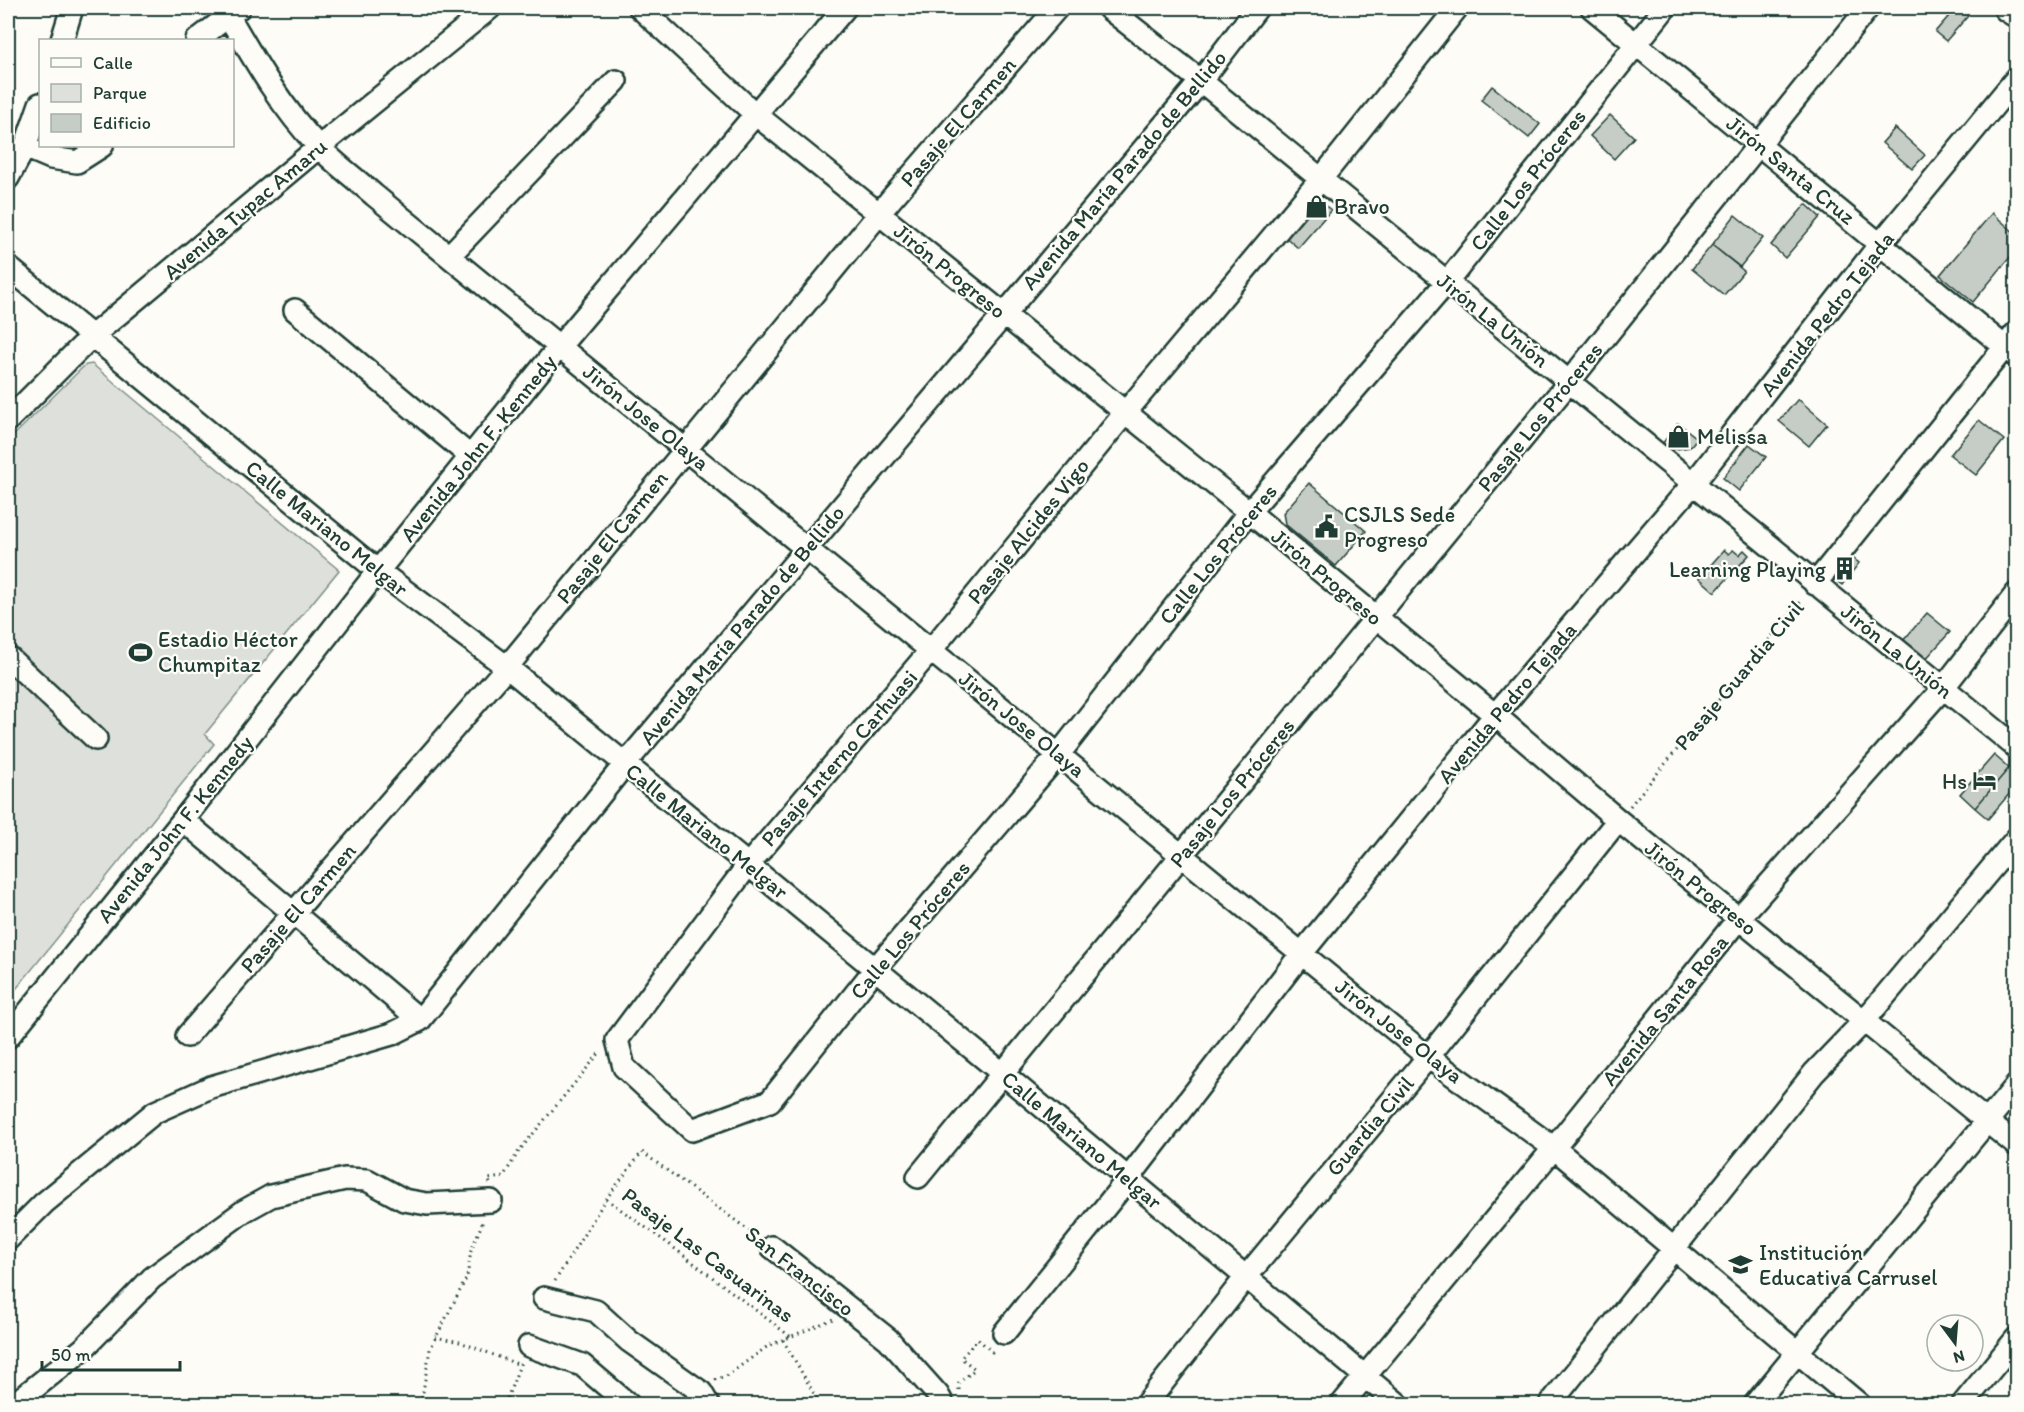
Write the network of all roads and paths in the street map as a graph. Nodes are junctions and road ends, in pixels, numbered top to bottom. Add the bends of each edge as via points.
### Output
1 (72, 8) edge
2 (490, 8) edge
3 (640, 8) edge
4 (845, 8) edge
5 (1056, 8) edge
6 (1108, 8) edge
7 (1257, 8) edge
8 (1457, 8) edge
9 (1592, 8) edge
10 (1665, 8) edge
11 (1868, 8) edge
12 (2008, 8) edge
13 (231, 10) edge
14 (2016, 13) edge
15 (62, 39) edge
16 (198, 39) edge
17 (1636, 44) junction
18 (2016, 79) edge
19 (616, 81) dead end
20 (1201, 81) junction
21 (39, 107) edge
22 (754, 113) junction
23 (1759, 144) junction
24 (25, 147) junction
25 (100, 147) edge
26 (319, 147) junction
27 (8, 178) edge
28 (1321, 179) junction
29 (879, 214) junction
30 (1881, 243) junction
31 (449, 256) junction
32 (8, 267) edge
33 (1447, 282) junction
34 (296, 310) dead end
35 (1003, 314) junction
36 (91, 337) junction
37 (2013, 345) edge
38 (559, 347) junction
39 (1569, 382) junction
40 (1125, 413) junction
41 (8, 420) edge
42 (685, 448) junction
43 (471, 457) junction
44 (1693, 484) junction
45 (1249, 512) junction
46 (806, 548) junction
47 (378, 571) junction
48 (1815, 584) junction
49 (2016, 594) edge
50 (1376, 618) junction
51 (932, 650) junction
52 (8, 657) edge
53 (507, 667) junction
54 (1943, 688) junction
55 (1495, 715) junction
56 (96, 739) dead end
57 (2016, 747) edge
58 (1059, 754) junction
59 (626, 764) junction
60 (183, 820) junction
61 (1618, 820) junction
62 (2016, 839) edge
63 (1182, 854) junction
64 (748, 865) junction
65 (294, 913) junction
66 (1739, 918) junction
67 (1302, 953) junction
68 (875, 969) junction
69 (420, 1020) junction
70 (1864, 1021) junction
71 (10, 1028) edge
72 (187, 1036) dead end
73 (1428, 1057) junction
74 (1002, 1073) junction
75 (2016, 1086) edge
76 (770, 1101) joint
77 (1986, 1122) junction
78 (2016, 1145) edge
79 (1554, 1148) junction
80 (918, 1177) dead end
81 (1128, 1179) junction
82 (606, 1199) junction
83 (491, 1201) dead end
84 (8, 1239) edge
85 (771, 1247) joint
86 (1673, 1248) junction
87 (1246, 1277) junction
88 (544, 1298) joint
89 (852, 1311) junction
90 (435, 1337) dead end
91 (791, 1337) junction
92 (1000, 1339) joint
93 (2016, 1339) edge
94 (783, 1340) junction
95 (1797, 1353) junction
96 (525, 1355) joint
97 (1366, 1376) junction
98 (702, 1395) edge
99 (941, 1400) edge
100 (14, 1404) edge
101 (628, 1404) edge
102 (820, 1404) edge
103 (1146, 1404) edge
104 (1342, 1404) edge
105 (1398, 1404) edge
106 (1550, 1404) edge
107 (1755, 1404) edge
108 (1859, 1404) edge
109 (1963, 1404) edge

1 - 15 street
2 - 26 street, Avenida Tupac Amaru
3 - 22 street, Jirón Progreso
4 - 22 street, Avenida John F. Kennedy
5 - 29 street, Pasaje El Carmen
6 - 20 street, Jirón La Unión
7 - 20 street, Avenida María Parado de Bellido
8 - 28 street
9 - 17 street, Jirón Santa Cruz
10 - 17 street, Calle Los Próceres
11 - 23 street, Pasaje Los Próceres
12 - 14 main road
13 - 16 street
13 - 26 street, Jirón Jose Olaya via 268,83
17 - 23 street, Jirón Santa Cruz
17 - 33 street, Calle Los Próceres
18 - 30 street, Avenida Pedro Tejada
19 - 31 street
20 - 28 street, Jirón La Unión
20 - 35 street, Avenida María Parado de Bellido
21 - 24 street
22 - 29 street, Jirón Progreso
22 - 38 street, Avenida John F. Kennedy
23 - 30 street, Jirón Santa Cruz
23 - 39 street, Pasaje Los Próceres
24 - 25 street via 51,158 77,162
24 - 27 street
26 - 31 street, Jirón Jose Olaya
26 - 36 street, Avenida Tupac Amaru
28 - 33 street, Jirón La Unión
28 - 40 street
29 - 35 street, Jirón Progreso
29 - 42 street, Pasaje El Carmen
30 - 37 street, Jirón Santa Cruz
30 - 44 street, Avenida Pedro Tejada
31 - 38 street, Jirón Jose Olaya
32 - 36 street, Calle Mariano Melgar
33 - 39 street, Jirón La Unión
33 - 45 street, Calle Los Próceres
34 - 43 street
35 - 40 street, Jirón Progreso
35 - 46 street, Avenida María Parado de Bellido
36 - 41 street, Avenida Tupac Amaru
36 - 47 street, Calle Mariano Melgar
37 - 48 street, Pasaje Guardia Civil
38 - 42 street, Jirón Jose Olaya
38 - 43 street, Avenida John F. Kennedy
39 - 44 street, Jirón La Unión
39 - 50 street, Pasaje Los Próceres
40 - 45 street, Jirón Progreso
40 - 51 street, Pasaje Alcides Vigo
42 - 46 street, Jirón Jose Olaya
42 - 53 street, Pasaje El Carmen
43 - 47 street, Avenida John F. Kennedy
44 - 48 street, Jirón La Unión
44 - 55 street, Avenida Pedro Tejada
45 - 50 street, Jirón Progreso
45 - 58 street, Calle Los Próceres
46 - 51 street, Jirón Jose Olaya
46 - 59 street, Avenida María Parado de Bellido
47 - 53 street, Calle Mariano Melgar
47 - 60 street, Avenida John F. Kennedy
48 - 54 street, Jirón La Unión
48 - 61 path, Pasaje Guardia Civil
49 - 54 street, Avenida Santa Rosa
50 - 55 street, Jirón Progreso
50 - 63 street, Pasaje Los Próceres
51 - 58 street, Jirón Jose Olaya
51 - 64 street, Pasaje Interno Carhuasi
52 - 56 street
53 - 59 street, Calle Mariano Melgar
53 - 65 street, Pasaje El Carmen
54 - 57 street, Jirón La Unión
54 - 66 street, Avenida Santa Rosa
55 - 61 street, Jirón Progreso
55 - 67 street, Avenida Pedro Tejada
58 - 63 street, Jirón Jose Olaya
58 - 68 street, Calle Los Próceres
59 - 64 street, Calle Mariano Melgar
59 - 69 street, Avenida María Parado de Bellido
60 - 65 street
60 - 71 street, Avenida John F. Kennedy
61 - 66 street, Jirón Progreso
61 - 73 street, Guardia Civil
62 - 70 street
63 - 67 street, Jirón Jose Olaya
63 - 74 street, Pasaje Los Próceres
64 - 68 street, Calle Mariano Melgar
64 - 76 street, Pasaje Interno Carhuasi via 617,1040 624,1067 692,1130
65 - 69 street
65 - 72 street, Pasaje El Carmen
66 - 70 street, Jirón Progreso
66 - 79 street, Avenida Santa Rosa
67 - 73 street, Jirón Jose Olaya
67 - 81 street, Avenida Pedro Tejada
68 - 74 street, Calle Mariano Melgar
68 - 76 street, Calle Los Próceres
69 - 84 street, Avenida María Parado de Bellido via 392,1034 211,1087 155,1112 44,1203
70 - 77 street, Jirón Progreso
70 - 86 street via 1814,1073
73 - 79 street, Jirón Jose Olaya
73 - 87 street, Guardia Civil
74 - 80 street, Pasaje Los Próceres
74 - 81 street, Calle Mariano Melgar
75 - 77 street
77 - 78 street, Jirón Progreso
77 - 95 street
79 - 86 street, Jirón Jose Olaya
79 - 97 street, Avenida Santa Rosa
81 - 87 street, Calle Mariano Melgar
81 - 92 street, Avenida Pedro Tejada
82 - 85 path, San Francisco via 642,1152
82 - 88 path
82 - 91 path, Pasaje Las Casuarinas
83 - 100 street via 427,1204 404,1200 367,1180 345,1179 271,1196 152,1278 83,1349
85 - 89 street, San Francisco
86 - 95 street, Jirón Jose Olaya
86 - 106 street
87 - 97 street, Calle Mariano Melgar
87 - 103 street, Guardia Civil
88 - 98 street via 596,1311 629,1341
89 - 91 path
89 - 99 street, San Francisco via 888,1340
90 - 96 path
91 - 94 path
92 - 99 path via 992,1352 978,1339 961,1358 975,1369 959,1383 955,1402 945,1391
93 - 109 street
94 - 98 path via 768,1346
94 - 102 path
95 - 107 street
95 - 108 street, Jirón Jose Olaya
96 - 101 street via 582,1365
97 - 104 street, Avenida Santa Rosa
97 - 105 street, Calle Mariano Melgar

